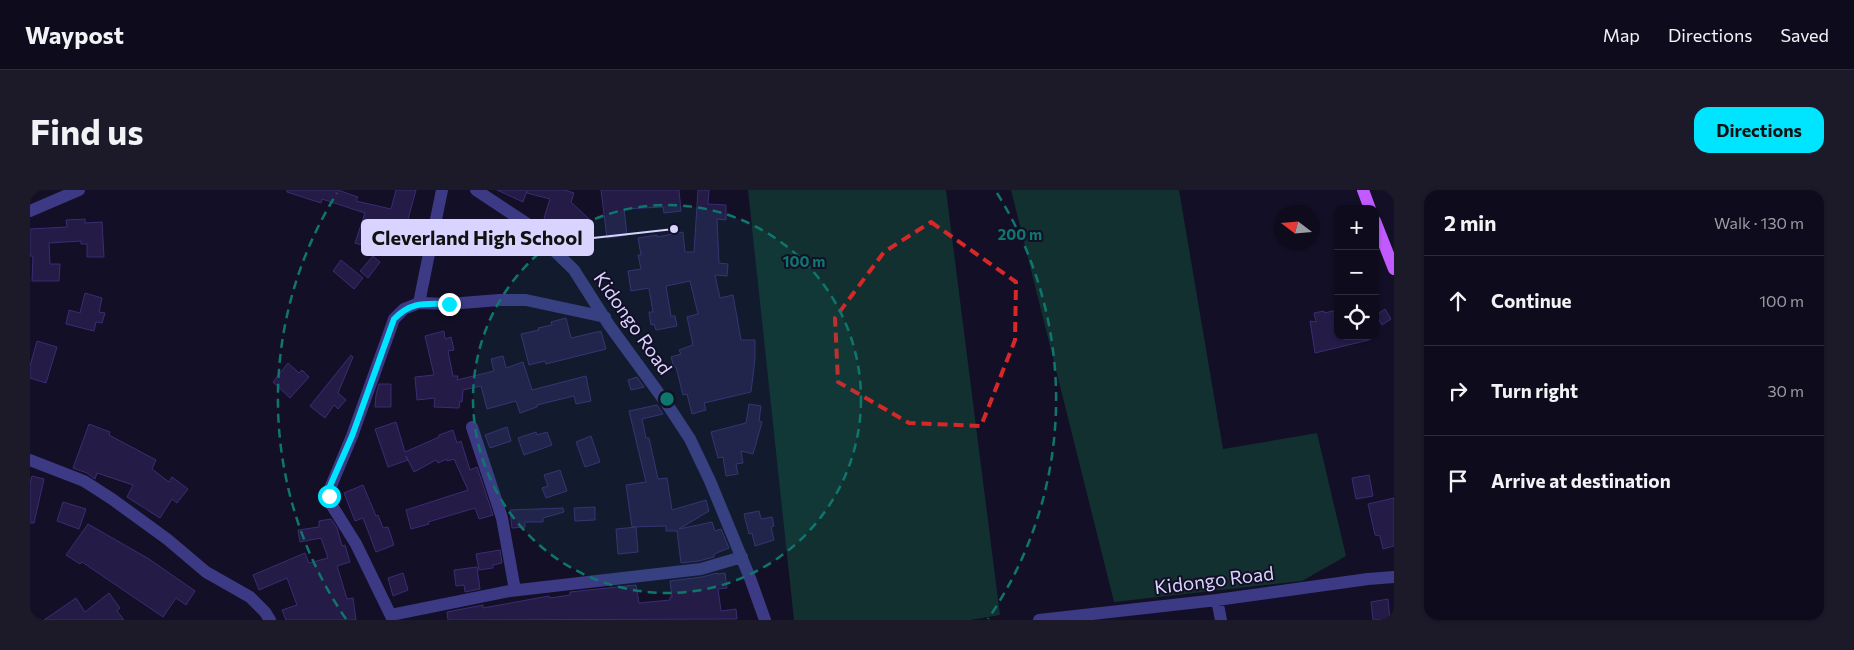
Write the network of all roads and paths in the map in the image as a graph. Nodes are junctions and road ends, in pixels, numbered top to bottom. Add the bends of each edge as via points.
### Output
1 (79, 190) edge
2 (442, 190) edge
3 (476, 190) edge
4 (1363, 190) edge
5 (1369, 205) edge
6 (30, 211) edge
7 (1379, 231) edge
8 (1394, 268) edge
9 (419, 304) junction
10 (604, 317) junction
11 (472, 426) dead end
12 (30, 460) edge
13 (742, 557) junction
14 (1394, 577) edge
15 (515, 590) junction
16 (1217, 600) junction
17 (392, 618) edge
18 (270, 620) edge
19 (765, 620) edge
20 (1039, 620) edge
21 (1221, 620) edge

1 - 6 street
2 - 9 street
3 - 10 street, Kidongo Road via 526,223 574,270
4 - 5 main road
7 - 8 main road
9 - 10 street via 526,300
9 - 17 street via 404,309 394,319 352,436 330,486 329,496
10 - 13 street, Kidongo Road via 690,439
11 - 15 street via 502,518
12 - 18 street via 84,481 112,499 206,572 250,597
13 - 15 street via 701,568
13 - 19 street, Kidongo Road
14 - 16 street, Kidongo Road
15 - 17 street
16 - 20 street, Kidongo Road
16 - 21 street

